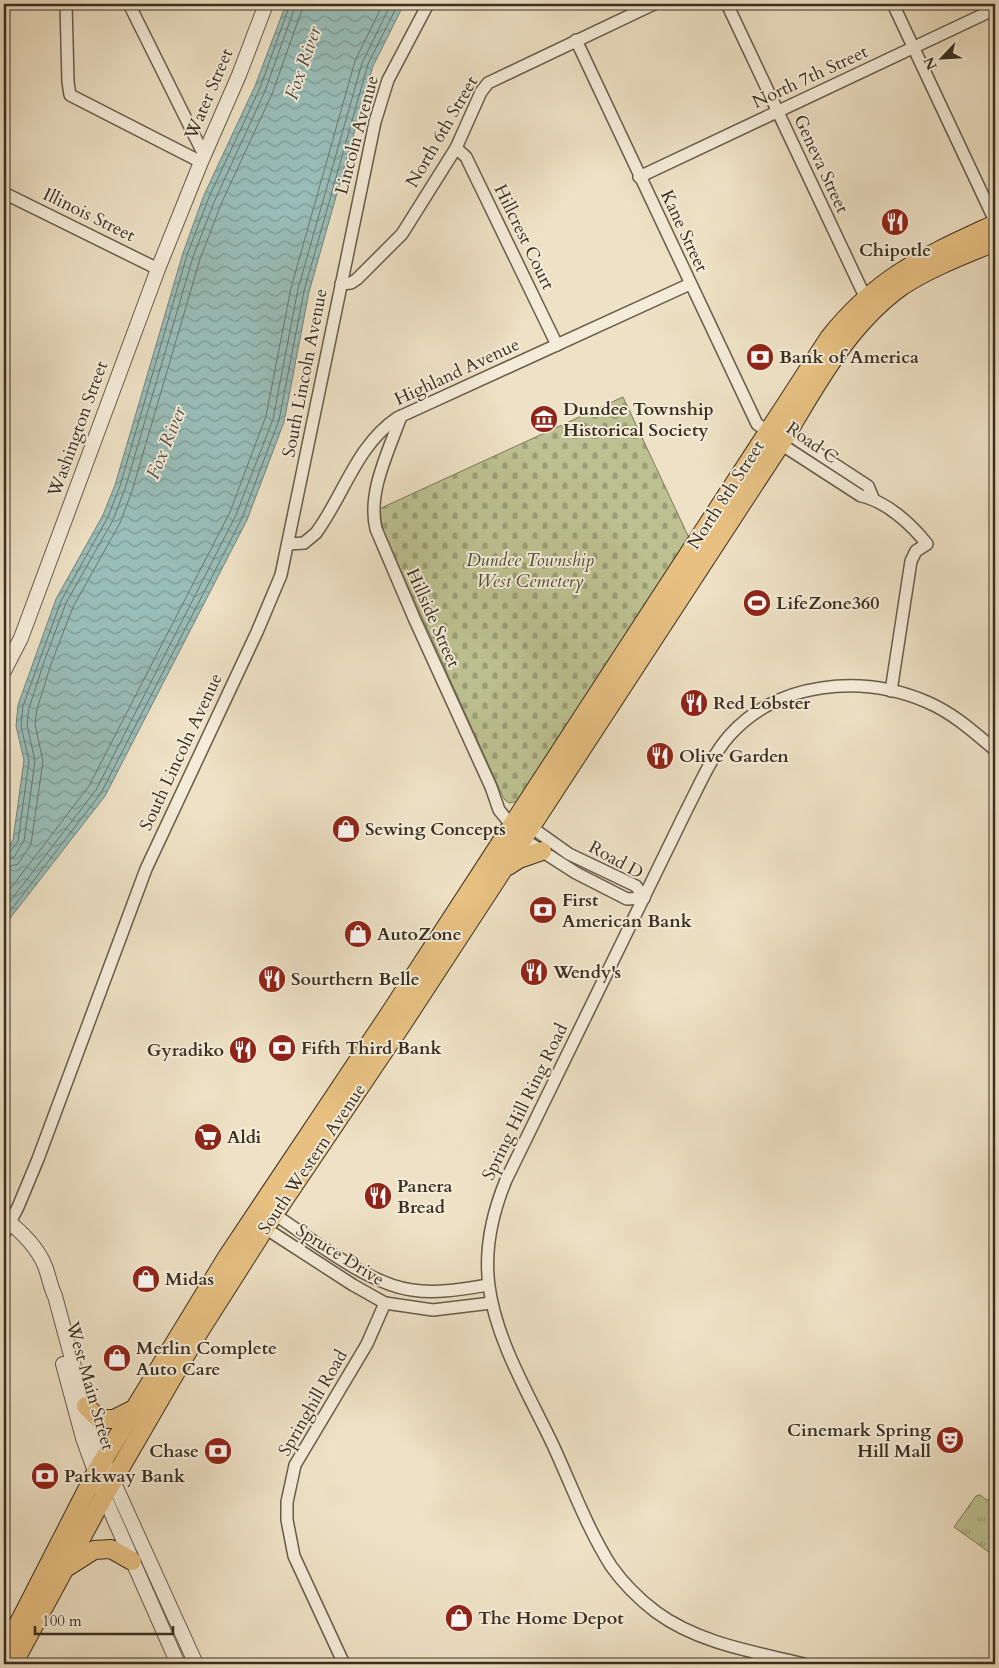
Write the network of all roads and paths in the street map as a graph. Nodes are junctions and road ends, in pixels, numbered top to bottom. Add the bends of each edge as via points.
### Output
1 (66, 4) edge
2 (130, 4) edge
3 (428, 4) edge
4 (654, 4) edge
5 (726, 4) edge
6 (893, 4) edge
7 (264, 5) edge
8 (995, 9) edge
9 (576, 40) junction
10 (914, 48) junction
11 (778, 112) junction
12 (456, 148) junction
13 (202, 158) junction
14 (640, 177) junction
15 (4, 193) edge
16 (186, 198) joint
17 (995, 222) edge
18 (995, 242) edge
19 (158, 269) junction
20 (341, 284) junction
21 (690, 284) junction
22 (869, 304) junction
23 (557, 345) junction
24 (401, 416) junction
25 (768, 431) junction
26 (784, 439) junction
27 (288, 544) junction
28 (679, 583) junction
29 (4, 671) edge
30 (891, 691) junction
31 (995, 750) edge
32 (512, 825) junction
33 (527, 833) junction
34 (542, 851) junction
35 (503, 870) junction
36 (644, 898) junction
37 (255, 1212) junction
38 (270, 1221) junction
39 (6, 1225) edge
40 (49, 1285) junction
41 (488, 1285) junction
42 (385, 1302) junction
43 (492, 1303) junction
44 (86, 1406) junction
45 (132, 1410) junction
46 (100, 1466) junction
47 (108, 1489) junction
48 (132, 1562) junction
49 (68, 1566) junction
50 (4, 1652) edge
51 (768, 1660) edge
52 (789, 1662) edge
53 (14, 1664) edge
54 (178, 1664) edge
55 (196, 1664) edge
56 (344, 1664) edge
57 (804, 1664) edge

1 - 13 street via 70,95
2 - 13 street
3 - 20 street, Lincoln Avenue via 393,70 378,108
4 - 9 street, North 6th Street
5 - 11 street, Geneva Street
6 - 10 street
7 - 13 street, Water Street via 239,75
8 - 10 street, North 7th Street
9 - 12 street, North 6th Street via 498,76 486,85
9 - 14 street, Kane Street
10 - 11 street, North 7th Street
10 - 17 street
11 - 14 street, North 7th Street
11 - 22 street, Geneva Street
12 - 20 street, North 6th Street via 397,241 357,279
12 - 23 street, Hillcrest Court via 466,157
13 - 16 street, Water Street
14 - 21 street, Kane Street
15 - 19 street, Illinois Street
16 - 19 street, Washington Street
17 - 22 main road, North 8th Street via 928,255
18 - 22 main road, North 8th Street via 916,278
19 - 29 street, Washington Street via 21,638
20 - 27 street, South Lincoln Avenue
21 - 23 street, Highland Avenue
21 - 25 street, Kane Street via 752,416 758,426
22 - 25 main road, North 8th Street via 830,338
22 - 26 main road, North 8th Street
23 - 24 street, Highland Avenue
24 - 27 street, Highland Avenue via 384,427 367,447 316,533 302,544
24 - 32 street, Hillside Street via 374,498 373,516 499,810
25 - 26 street, Road C
25 - 28 main road, North 8th Street
26 - 28 main road, North 8th Street
26 - 30 street, Road C via 861,496 873,498 914,527 927,544 916,551 911,561
27 - 39 street, South Lincoln Avenue via 281,576 267,610 140,883 34,1168
28 - 32 main road, North 8th Street
28 - 33 main road, North 8th Street
30 - 31 street, Spring Hill Ring Road via 927,702 949,714
30 - 36 street, Spring Hill Ring Road via 847,686 812,690 780,700 748,719 729,736 715,756
32 - 33 street, Road D
32 - 37 main road, South Western Avenue
33 - 34 street, Road D
33 - 35 main road, South Western Avenue
33 - 36 street, Road D via 636,886
34 - 35 main road via 519,859
34 - 36 street, Road D via 627,899
35 - 38 main road, South Western Avenue
36 - 41 street, Spring Hill Ring Road via 506,1180 490,1226
37 - 38 street, Spruce Drive
37 - 45 main road, South Western Avenue
38 - 41 street, Spruce Drive via 393,1286 430,1292
38 - 42 street, Spruce Drive via 330,1271
38 - 47 main road, South Western Avenue
39 - 40 street, West Main Street via 20,1230 39,1254
40 - 44 street, West Main Street via 55,1296
40 - 46 street, West Main Street via 47,1298 56,1341 83,1438
41 - 43 street, Spring Hill Ring Road
42 - 43 street, Spruce Drive via 433,1310
42 - 56 street, Springhill Road via 367,1344 295,1465 287,1502 294,1556
43 - 51 street, Spring Hill Ring Road via 504,1340 590,1526 618,1574 646,1604 686,1630
44 - 45 main road via 99,1419 114,1419
44 - 46 street, West Main Street
45 - 46 main road, South Western Avenue
46 - 47 street, West Main Street
46 - 50 main road, South Western Avenue
47 - 48 street
47 - 49 main road, South Western Avenue
47 - 55 street
48 - 49 main road via 112,1549 94,1550
48 - 54 street
49 - 53 main road, South Western Avenue
51 - 52 street, Spring Hill Ring Road
52 - 57 street, Spring Hill Ring Road

